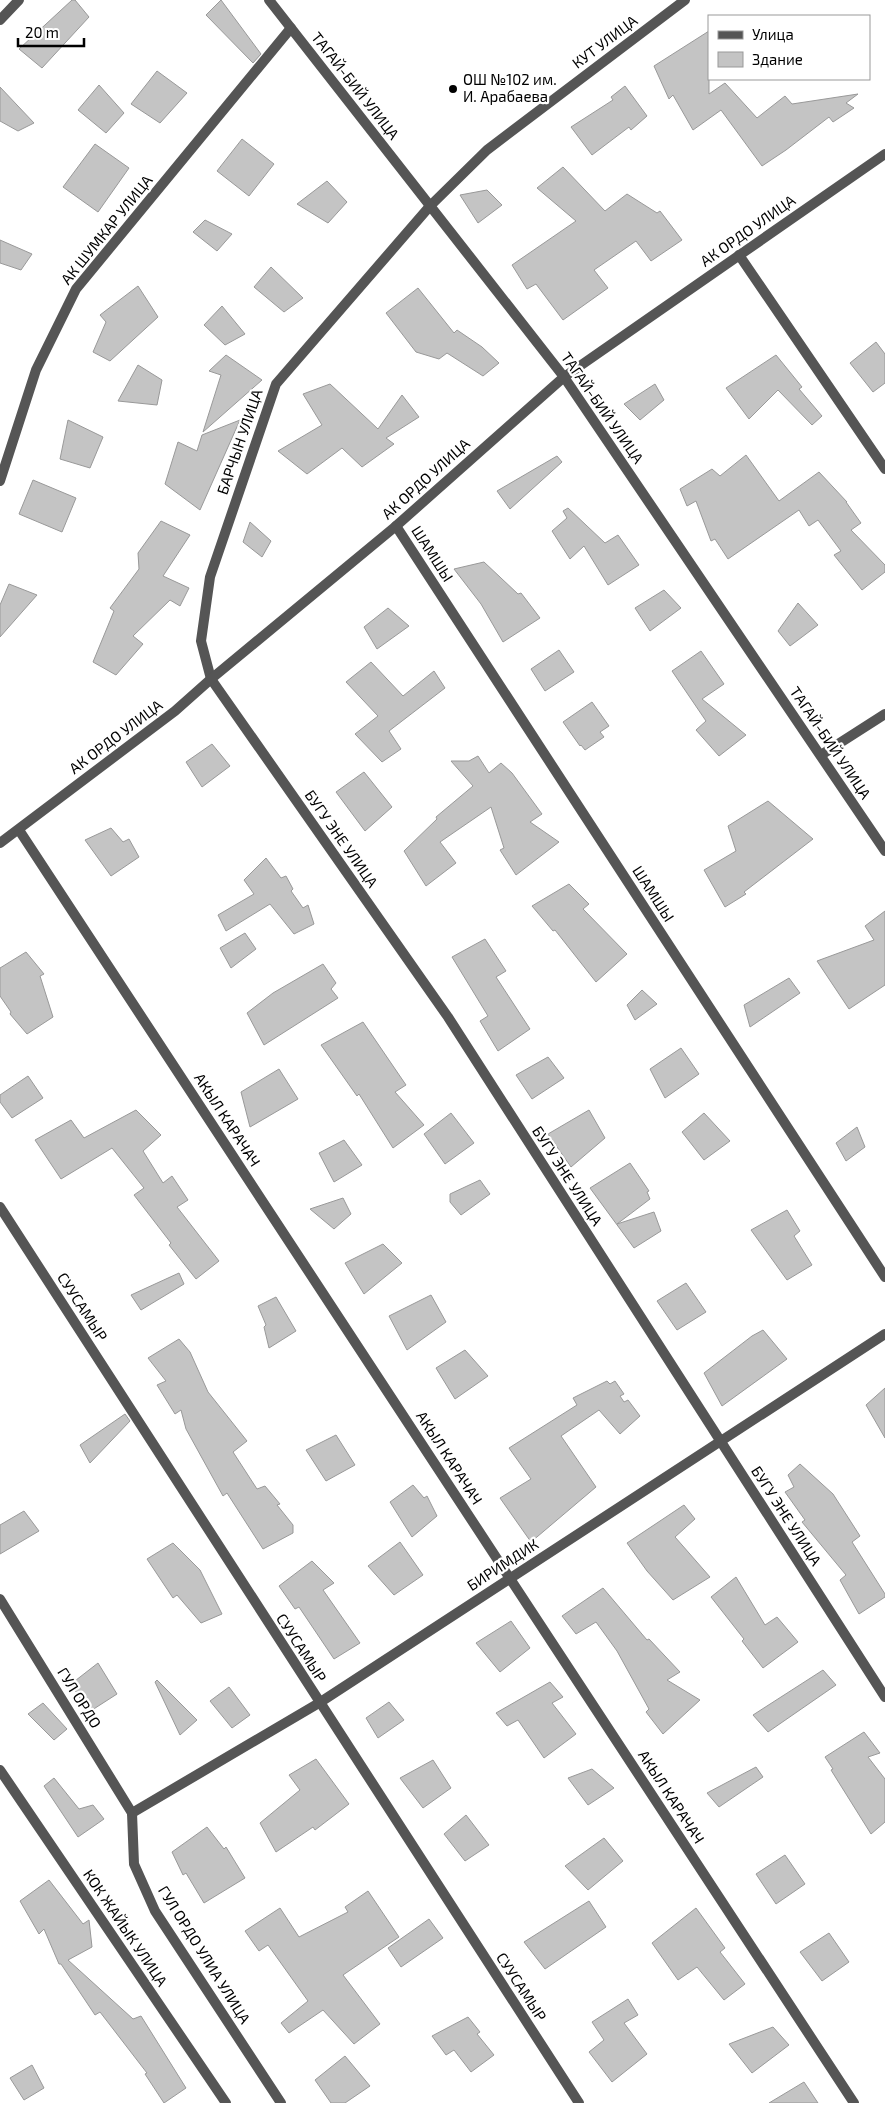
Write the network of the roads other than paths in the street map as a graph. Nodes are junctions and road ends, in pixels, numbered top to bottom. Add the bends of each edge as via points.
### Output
1 (19, 0) edge
2 (269, 0) edge
3 (685, 0) edge
4 (0, 20) edge
5 (291, 28) junction
6 (885, 154) edge
7 (430, 206) junction
8 (739, 256) junction
9 (564, 377) junction
10 (885, 469) edge
11 (0, 481) edge
12 (396, 526) junction
13 (211, 679) junction
14 (885, 714) edge
15 (821, 755) junction
16 (20, 830) junction
17 (0, 843) edge
18 (885, 851) edge
19 (0, 1208) edge
20 (885, 1277) edge
21 (885, 1334) edge
22 (719, 1442) junction
23 (509, 1578) junction
24 (0, 1599) edge
25 (885, 1697) edge
26 (319, 1703) junction
27 (0, 1770) edge
28 (132, 1813) junction
29 (226, 2103) edge
30 (281, 2103) edge
31 (579, 2103) edge
32 (854, 2103) edge

1 - 4 street
2 - 5 street, ТАГАЙ-БИЙ УЛИЦА
3 - 7 street, КУТ УЛИЦА via 487,150
5 - 7 street, ТАГАЙ-БИЙ УЛИЦА
5 - 11 street, АК ШУМКАР УЛИЦА via 76,289 36,370
6 - 8 street, АК ОРДО УЛИЦА
7 - 9 street, ТАГАЙ-БИЙ УЛИЦА
7 - 13 street, БАРЧЫН УЛИЦА via 276,384 210,577 201,641
8 - 9 street, АК ОРДО УЛИЦА
8 - 10 street
9 - 12 street, АК ОРДО УЛИЦА
9 - 15 street, ТАГАЙ-БИЙ УЛИЦА
12 - 13 street, АК ОРДО УЛИЦА
12 - 20 street, ШАМШЫ
13 - 16 street, АК ОРДО УЛИЦА via 175,711
13 - 22 street, БУГУ ЭНЕ УЛИЦА via 448,1017
14 - 15 street
15 - 18 street, ТАГАЙ-БИЙ УЛИЦА
16 - 17 street, АК ОРДО УЛИЦА
16 - 23 street, АКЫЛ КАРАЧАЧ
19 - 26 street, СУУСАМЫР
21 - 22 street, БИРИМДИК
22 - 23 street, БИРИМДИК
22 - 25 street, БУГУ ЭНЕ УЛИЦА
23 - 26 street, БИРИМДИК
23 - 32 street, АКЫЛ КАРАЧАЧ
24 - 28 street, ГУЛ ОРДО
26 - 28 street, БИРИМДИК
26 - 31 street, СУУСАМЫР
27 - 29 street, КОК ЖАЙЫК УЛИЦА
28 - 30 street, ГУЛ ОРДО УЛИА УЛИЦА via 134,1864 155,1911

